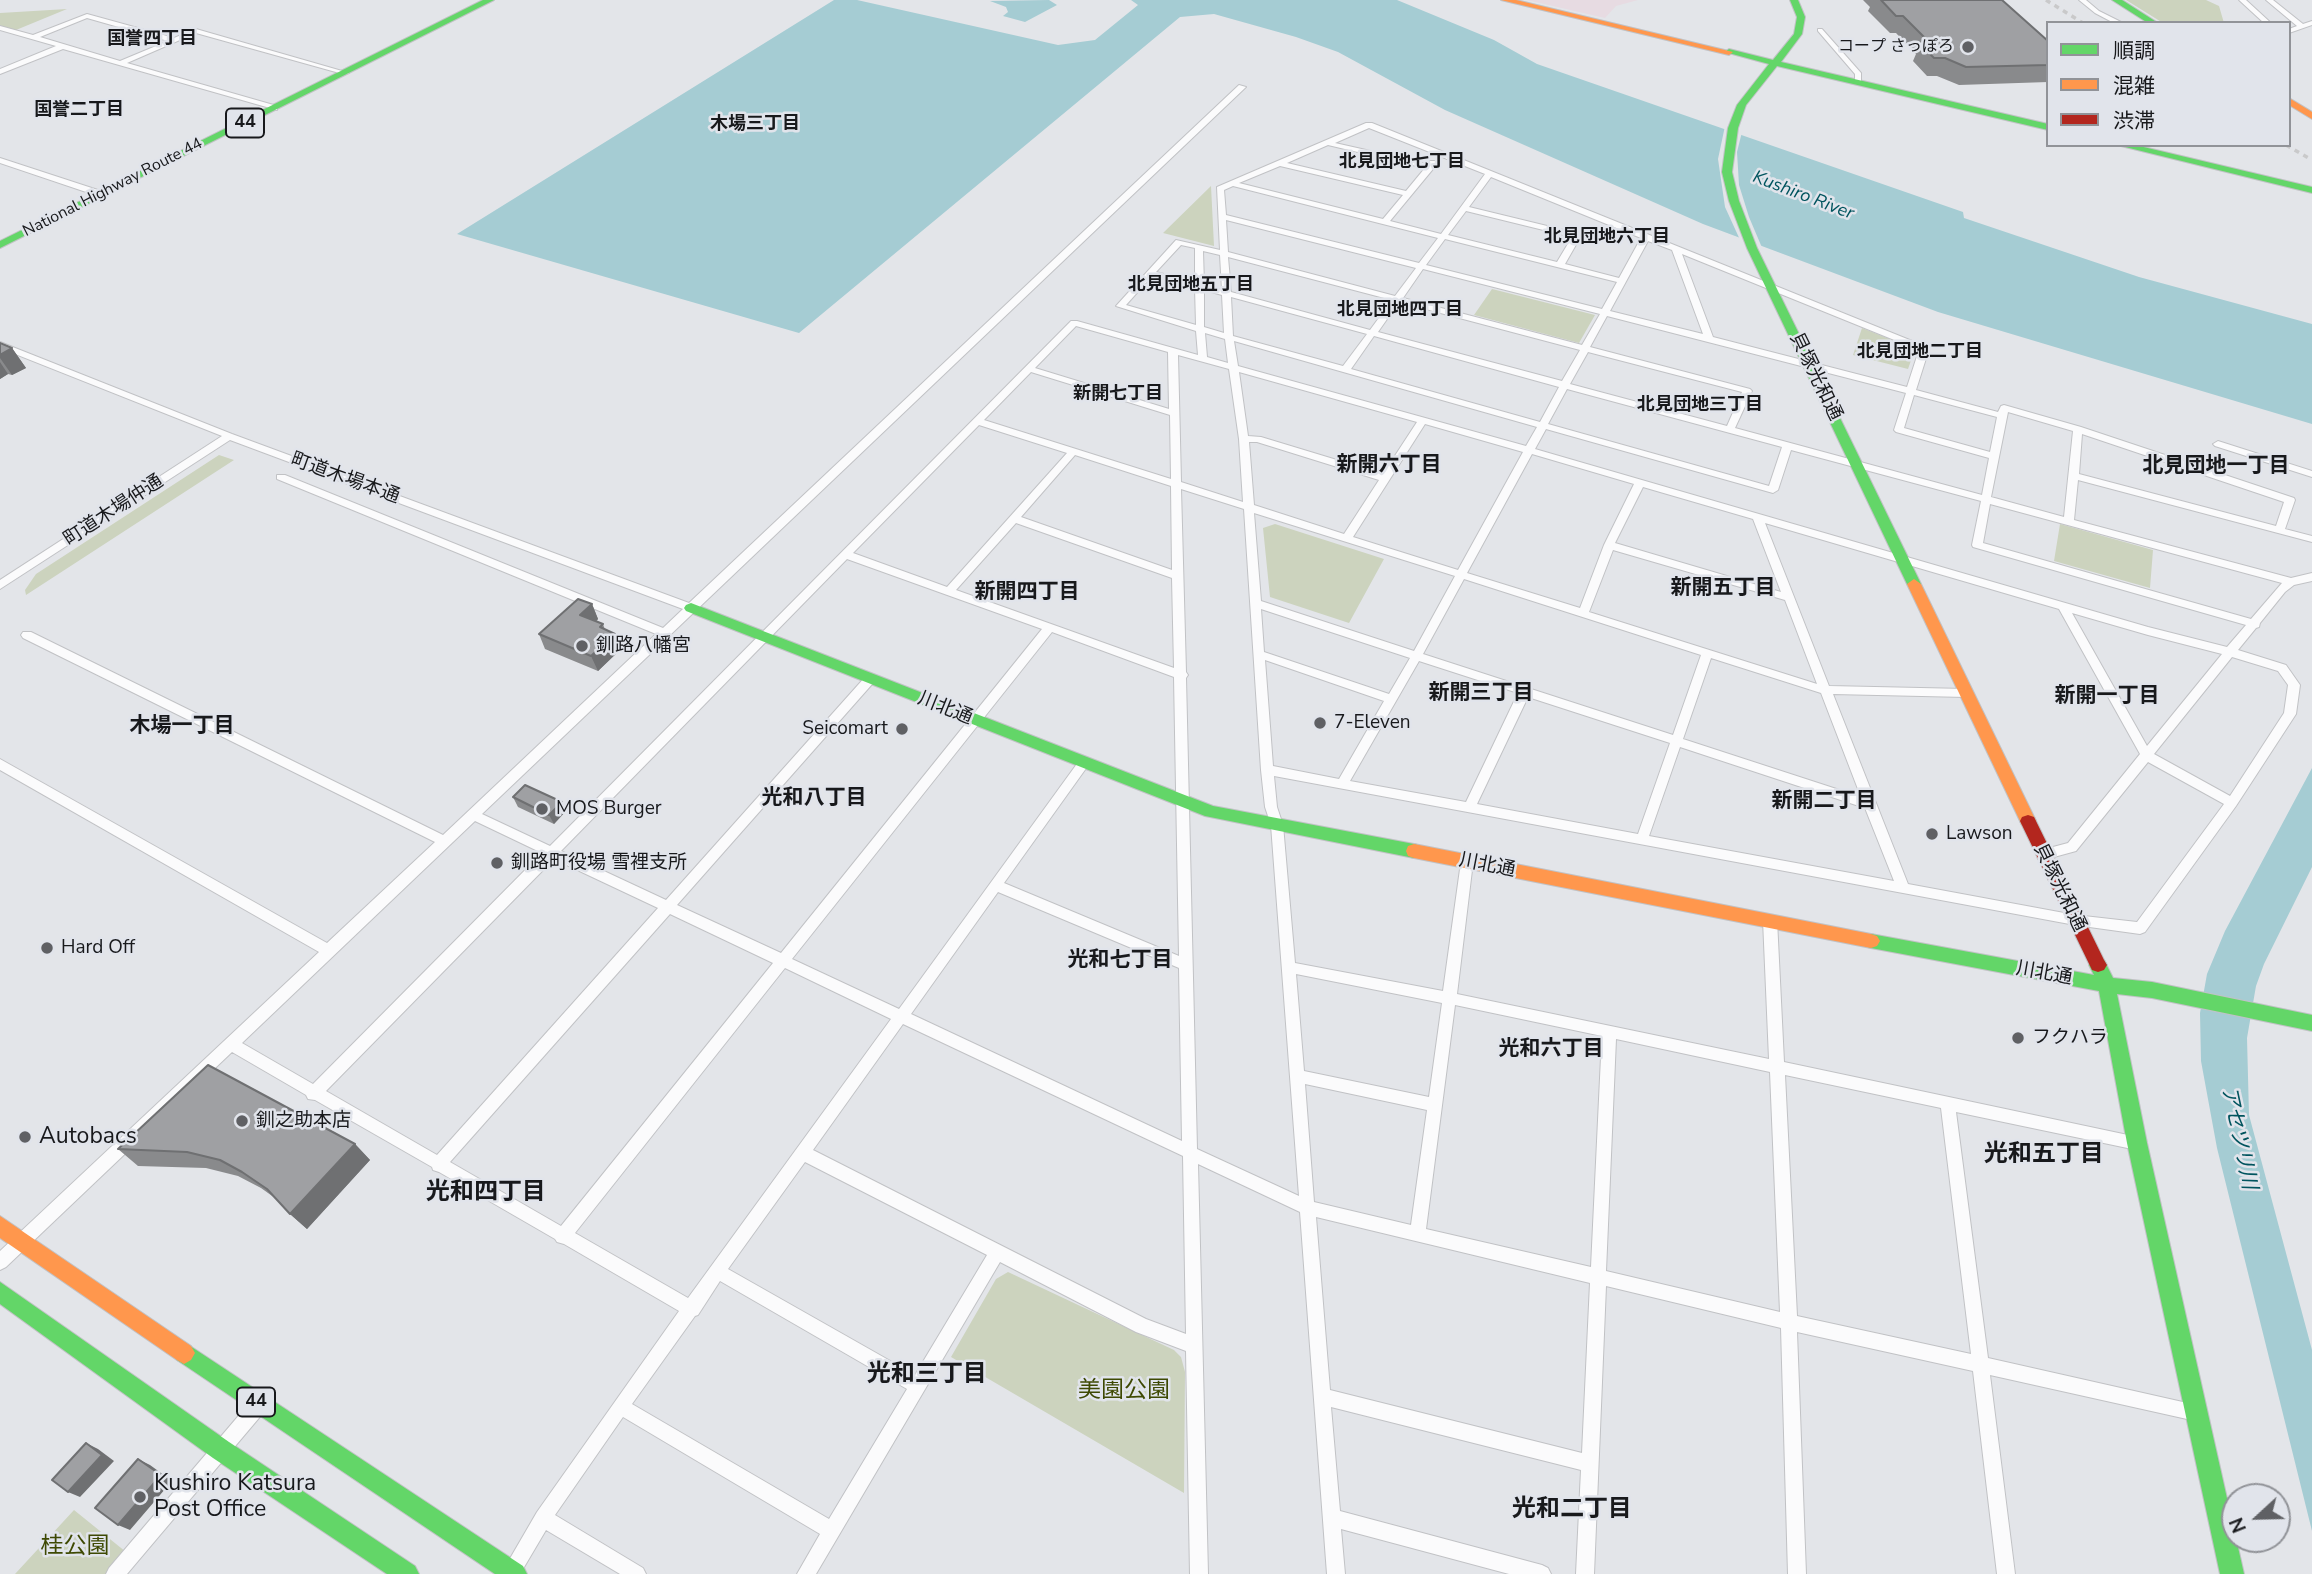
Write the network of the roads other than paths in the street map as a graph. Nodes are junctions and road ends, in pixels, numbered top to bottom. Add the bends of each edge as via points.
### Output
1 (473, 0) edge
2 (490, 0) edge
3 (1505, 0) edge
4 (1794, 0) edge
5 (2082, 0) edge
6 (2116, 0) edge
7 (2242, 0) edge
8 (2269, 0) edge
9 (2116, 21) edge
10 (2151, 21) edge
11 (2266, 21) edge
12 (2312, 23) edge
13 (2301, 26) junction
14 (0, 28) edge
15 (1820, 30) dead end
16 (2291, 30) edge
17 (35, 37) junction
18 (173, 40) junction
19 (63, 46) junction
20 (121, 63) junction
21 (1775, 63) junction
22 (2, 70) edge
23 (339, 71) junction
24 (1858, 82) junction
25 (1242, 87) dead end
26 (2291, 102) edge
27 (268, 107) junction
28 (2312, 116) edge
29 (2046, 127) edge
30 (1327, 143) junction
31 (2130, 147) edge
32 (1440, 154) junction
33 (0, 160) edge
34 (1280, 163) junction
35 (1430, 167) junction
36 (1489, 174) junction
37 (1232, 184) junction
38 (2312, 190) edge
39 (95, 192) junction
40 (1408, 194) junction
41 (1463, 208) junction
42 (1221, 216) junction
43 (1385, 222) junction
44 (0, 235) edge
45 (1442, 237) junction
46 (1646, 237) junction
47 (0, 245) edge
48 (1199, 247) junction
49 (1676, 250) junction
50 (1223, 252) junction
51 (1560, 265) junction
52 (1420, 267) junction
53 (1151, 273) junction
54 (1622, 281) junction
55 (1199, 287) junction
56 (1772, 288) junction
57 (1225, 293) junction
58 (1395, 299) junction
59 (1603, 313) junction
60 (1200, 329) junction
61 (1372, 332) junction
62 (1229, 337) junction
63 (1709, 339) junction
64 (0, 345) edge
65 (1585, 348) junction
66 (1173, 352) junction
67 (1203, 357) junction
68 (1810, 364) junction
69 (1234, 367) junction
70 (1029, 369) junction
71 (1346, 369) junction
72 (1564, 385) junction
73 (1911, 391) junction
74 (1174, 413) junction
75 (2003, 416) junction
76 (1423, 420) junction
77 (977, 421) junction
78 (1543, 425) junction
79 (1730, 429) junction
80 (2078, 429) junction
81 (229, 436) junction
82 (1244, 439) junction
83 (2218, 444) dead end
84 (1788, 445) junction
85 (1528, 450) junction
86 (1072, 453) junction
87 (1994, 456) junction
88 (1856, 463) junction
89 (2312, 474) edge
90 (2076, 476) junction
91 (281, 477) dead end
92 (1385, 478) junction
93 (1640, 482) junction
94 (1178, 485) junction
95 (1986, 498) junction
96 (1250, 509) junction
97 (1757, 516) junction
98 (1013, 518) junction
99 (2069, 521) junction
100 (2280, 529) junction
101 (1346, 539) junction
102 (2312, 539) edge
103 (1609, 545) junction
104 (847, 555) junction
105 (1902, 558) junction
106 (1460, 574) junction
107 (1179, 576) junction
108 (2312, 577) edge
109 (2291, 582) junction
110 (0, 586) edge
111 (948, 592) junction
112 (1789, 598) junction
113 (1256, 603) junction
114 (2062, 605) junction
115 (691, 608) junction
116 (1583, 614) junction
117 (2255, 624) junction
118 (1049, 628) junction
119 (665, 633) junction
120 (27, 635) dead end
121 (764, 638) junction
122 (2230, 652) junction
123 (1259, 654) junction
124 (1707, 654) junction
125 (1416, 655) junction
126 (1182, 675) junction
127 (870, 680) junction
128 (1824, 690) junction
129 (1525, 691) junction
130 (1966, 693) junction
131 (1392, 699) junction
132 (974, 721) junction
133 (1676, 742) junction
134 (2147, 756) junction
135 (0, 764) edge
136 (1083, 764) junction
137 (1267, 770) junction
138 (1342, 783) junction
139 (1184, 802) junction
140 (2232, 803) junction
141 (1871, 805) junction
142 (1470, 806) junction
143 (473, 816) junction
144 (1277, 825) junction
145 (1642, 839) junction
146 (446, 842) junction
147 (552, 852) junction
148 (2043, 855) junction
149 (1467, 862) junction
150 (997, 886) junction
151 (1902, 887) junction
152 (667, 906) junction
153 (1770, 920) junction
154 (2075, 920) junction
155 (329, 951) junction
156 (782, 960) junction
157 (1186, 965) junction
158 (1287, 967) junction
159 (2107, 985) junction
160 (1449, 998) junction
161 (902, 1016) junction
162 (2312, 1023) edge
163 (1609, 1033) junction
164 (229, 1043) junction
165 (1776, 1067) junction
166 (1296, 1076) junction
167 (313, 1094) junction
168 (1948, 1103) junction
169 (1435, 1105) junction
170 (2137, 1143) junction
171 (1192, 1152) junction
172 (803, 1153) junction
173 (438, 1165) junction
174 (1308, 1208) junction
175 (0, 1226) edge
176 (1418, 1234) junction
177 (562, 1237) junction
178 (22, 1241) junction
179 (997, 1253) junction
180 (0, 1262) edge
181 (719, 1272) junction
182 (1598, 1277) junction
183 (0, 1293) edge
184 (692, 1309) junction
185 (1789, 1322) junction
186 (1193, 1345) junction
187 (1982, 1365) junction
188 (917, 1385) junction
189 (1322, 1396) junction
190 (259, 1405) junction
191 (620, 1406) junction
192 (2196, 1413) junction
193 (221, 1450) junction
194 (1590, 1464) junction
195 (1331, 1517) junction
196 (543, 1518) junction
197 (830, 1530) junction
198 (512, 1573) edge
199 (116, 1574) edge
200 (407, 1574) edge
201 (637, 1574) edge
202 (806, 1574) edge
203 (1199, 1574) edge
204 (1336, 1574) edge
205 (1542, 1574) edge
206 (1585, 1574) edge
207 (1797, 1574) edge
208 (2006, 1574) edge
209 (2232, 1574) edge

1 - 23 main road, National Highway Route 44 / 44
2 - 23 main road, National Highway Route 44 / 44
3 - 21 main road
4 - 21 main road via 1801,25
5 - 9 street
6 - 10 main road
7 - 11 street
8 - 13 street
12 - 13 street
13 - 16 street
14 - 17 street
15 - 24 street via 1858,74
17 - 18 street via 87,16
17 - 19 street
18 - 20 street
18 - 23 street via 196,31
19 - 20 street
19 - 22 street
20 - 27 street
21 - 24 main road
21 - 56 main road, 貝塚光和通 via 1742,105 1733,128 1727,172 1752,248
23 - 27 main road, National Highway Route 44 / 44
24 - 29 main road
25 - 115 street
26 - 28 main road
27 - 39 main road, National Highway Route 44 / 44
30 - 32 street via 1369,125
30 - 34 street
30 - 35 street
31 - 38 main road
32 - 35 street
32 - 36 street
33 - 39 street
34 - 37 street
34 - 40 street
35 - 40 street
36 - 41 street
36 - 46 street
37 - 42 street via 1220,189
37 - 43 street
39 - 44 main road, National Highway Route 44 / 44
39 - 47 main road, National Highway Route 44 / 44
40 - 43 street
41 - 45 street
41 - 51 street via 1577,236
42 - 50 street
42 - 52 street
43 - 45 street
45 - 51 street
45 - 52 street
46 - 49 street
46 - 54 street
48 - 50 street
48 - 53 street via 1180,242
48 - 55 street
49 - 56 street
49 - 63 street
50 - 57 street
50 - 58 street
51 - 54 street
52 - 58 street
52 - 59 street
53 - 55 street
53 - 60 street via 1120,306
54 - 59 street
55 - 57 street
55 - 60 street
56 - 68 main road, 貝塚光和通
56 - 73 street via 1924,349
57 - 61 street
57 - 62 street
58 - 61 street
58 - 65 street
59 - 63 street
59 - 65 street
60 - 62 street
60 - 67 street
61 - 71 street
61 - 72 street
62 - 69 street
62 - 71 street
63 - 68 street
64 - 81 street, 町道木場本通
65 - 72 street
65 - 79 street via 1747,391
66 - 67 street
66 - 70 street via 1074,323
66 - 74 street
67 - 69 street
68 - 73 street
68 - 88 main road, 貝塚光和通
69 - 76 street
69 - 82 street
70 - 74 street
70 - 77 street
71 - 78 street
72 - 78 street
72 - 79 street
73 - 75 street
73 - 87 street via 1899,430
74 - 94 street
75 - 80 street via 2004,408
75 - 87 street
76 - 85 street
76 - 92 street
77 - 86 street
77 - 104 street
78 - 84 street via 1773,490
78 - 85 street
79 - 84 street
80 - 90 street
80 - 100 street via 2290,500
81 - 110 street, 町道木場仲通
81 - 115 street, 町道木場本通
82 - 92 street via 1258,439
82 - 96 street
83 - 89 street
84 - 88 street
85 - 93 street
85 - 106 street
86 - 94 street
86 - 98 street
87 - 95 street
88 - 95 street
88 - 105 main road, 貝塚光和通
90 - 99 street
90 - 100 street
91 - 119 street
92 - 101 street
93 - 97 street
93 - 103 street
94 - 96 street
94 - 107 street
95 - 99 street
95 - 117 street via 1977,545
96 - 101 street
96 - 113 street
97 - 105 street
97 - 112 street
98 - 107 street
98 - 111 street
99 - 109 street
100 - 102 street
101 - 106 street
103 - 112 street
103 - 116 street
104 - 111 street
104 - 121 street
105 - 114 street
105 - 130 main road, 貝塚光和通
106 - 116 street
106 - 125 street
107 - 126 street
108 - 109 street
109 - 117 street
111 - 118 street
112 - 128 street
113 - 123 street
113 - 125 street
114 - 122 street
114 - 134 street
115 - 119 street
115 - 121 main road, 川北通
116 - 124 street
117 - 122 street
118 - 126 street
118 - 132 street
119 - 143 street
120 - 146 street
121 - 127 main road, 川北通
121 - 147 street
122 - 134 street
122 - 140 street via 2282,668 2294,685 2290,714
123 - 131 street
123 - 137 street
124 - 128 street
124 - 133 street
125 - 129 street
125 - 131 street
126 - 139 street
127 - 132 main road, 川北通
127 - 152 street
128 - 130 street
128 - 141 street
129 - 133 street
129 - 142 street
130 - 148 main road, 貝塚光和通
131 - 138 street
132 - 136 main road, 川北通
132 - 156 street
133 - 141 street
133 - 145 street
134 - 140 street
134 - 148 street via 2073,846
135 - 155 street
136 - 139 main road, 川北通
136 - 150 street
137 - 138 street
137 - 144 street
138 - 142 street
139 - 144 main road, 川北通
139 - 157 street
140 - 154 street via 2140,928
141 - 151 street
142 - 145 street
143 - 146 street
143 - 147 street
144 - 149 main road, 川北通
144 - 158 street
145 - 151 street
146 - 155 street
147 - 152 street
147 - 167 street
148 - 154 main road, 貝塚光和通
149 - 153 main road, 川北通
149 - 160 street
150 - 157 street
150 - 161 street
151 - 154 street
152 - 156 street
152 - 173 street
153 - 159 main road, 川北通
153 - 165 street
154 - 159 main road, 貝塚光和通
155 - 164 street
156 - 161 street
156 - 177 street
157 - 171 street
158 - 160 street
158 - 166 street
159 - 162 main road, 川北通
159 - 170 main road, 貝塚光和通
160 - 163 street
160 - 169 street
161 - 171 street
161 - 172 street
163 - 165 street
163 - 182 street
164 - 167 street
164 - 178 street
165 - 168 street
165 - 185 street
166 - 169 street
166 - 174 street
167 - 173 street
168 - 170 street
168 - 187 street
169 - 176 street
170 - 192 main road, 貝塚光和通
171 - 174 street
171 - 186 street
172 - 179 street
172 - 181 street
173 - 177 street
174 - 176 street
174 - 189 street
175 - 178 main road, 44
176 - 182 street
177 - 184 street
178 - 180 street
178 - 190 main road, 44
179 - 186 street via 1142,1326
179 - 188 street
181 - 184 street
181 - 188 street
182 - 185 street
182 - 194 street
183 - 193 main road
184 - 191 street
185 - 187 street
185 - 207 street
186 - 203 street
187 - 192 street
187 - 208 street
188 - 197 street
189 - 194 street
189 - 195 street
190 - 193 street
190 - 198 main road, 44
191 - 196 street
191 - 197 street
192 - 209 main road, 貝塚光和通
193 - 199 street
193 - 200 main road
194 - 206 street
195 - 204 street
195 - 205 street
196 - 198 street
196 - 201 street
197 - 202 street

